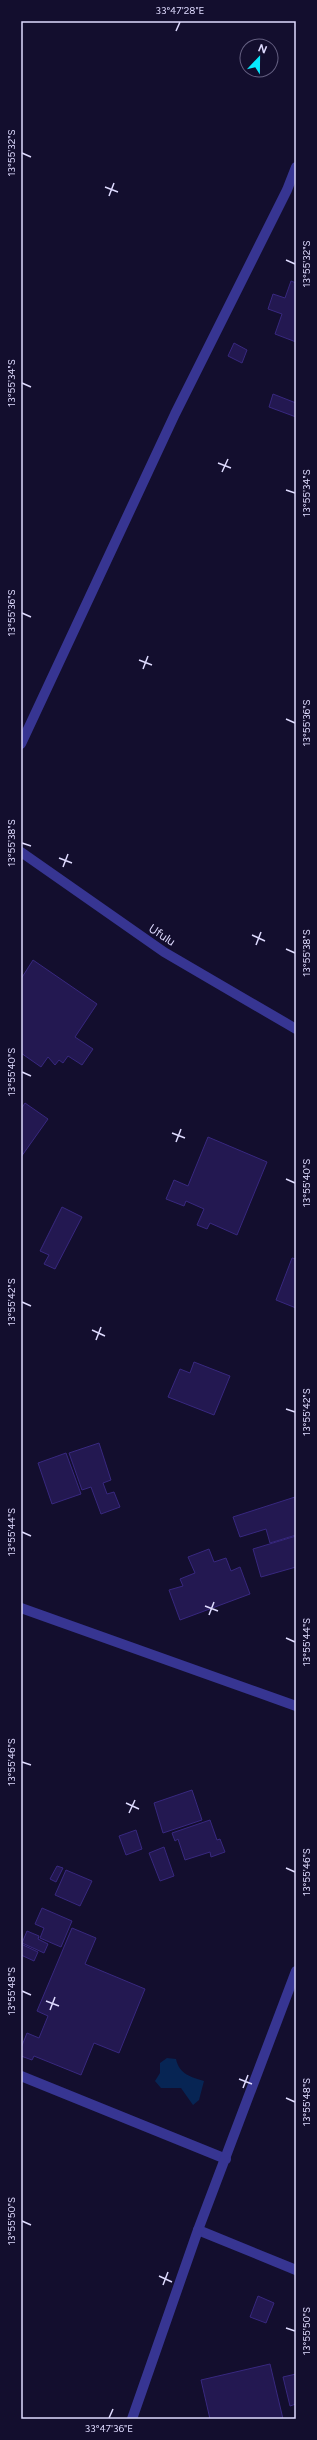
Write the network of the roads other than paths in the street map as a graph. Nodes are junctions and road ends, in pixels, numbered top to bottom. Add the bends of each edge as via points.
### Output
1 (296, 167) edge
2 (291, 192) edge
3 (21, 744) edge
4 (21, 852) edge
5 (296, 1029) edge
6 (21, 1608) edge
7 (296, 1706) edge
8 (296, 1971) edge
9 (21, 2076) edge
10 (226, 2159) junction
11 (198, 2230) junction
12 (296, 2270) edge
13 (132, 2419) edge

1 - 2 street
2 - 3 street via 175,414
4 - 5 street, Ufulu via 164,952
6 - 7 street
8 - 10 street
9 - 10 street
10 - 11 street
11 - 12 street
11 - 13 street

